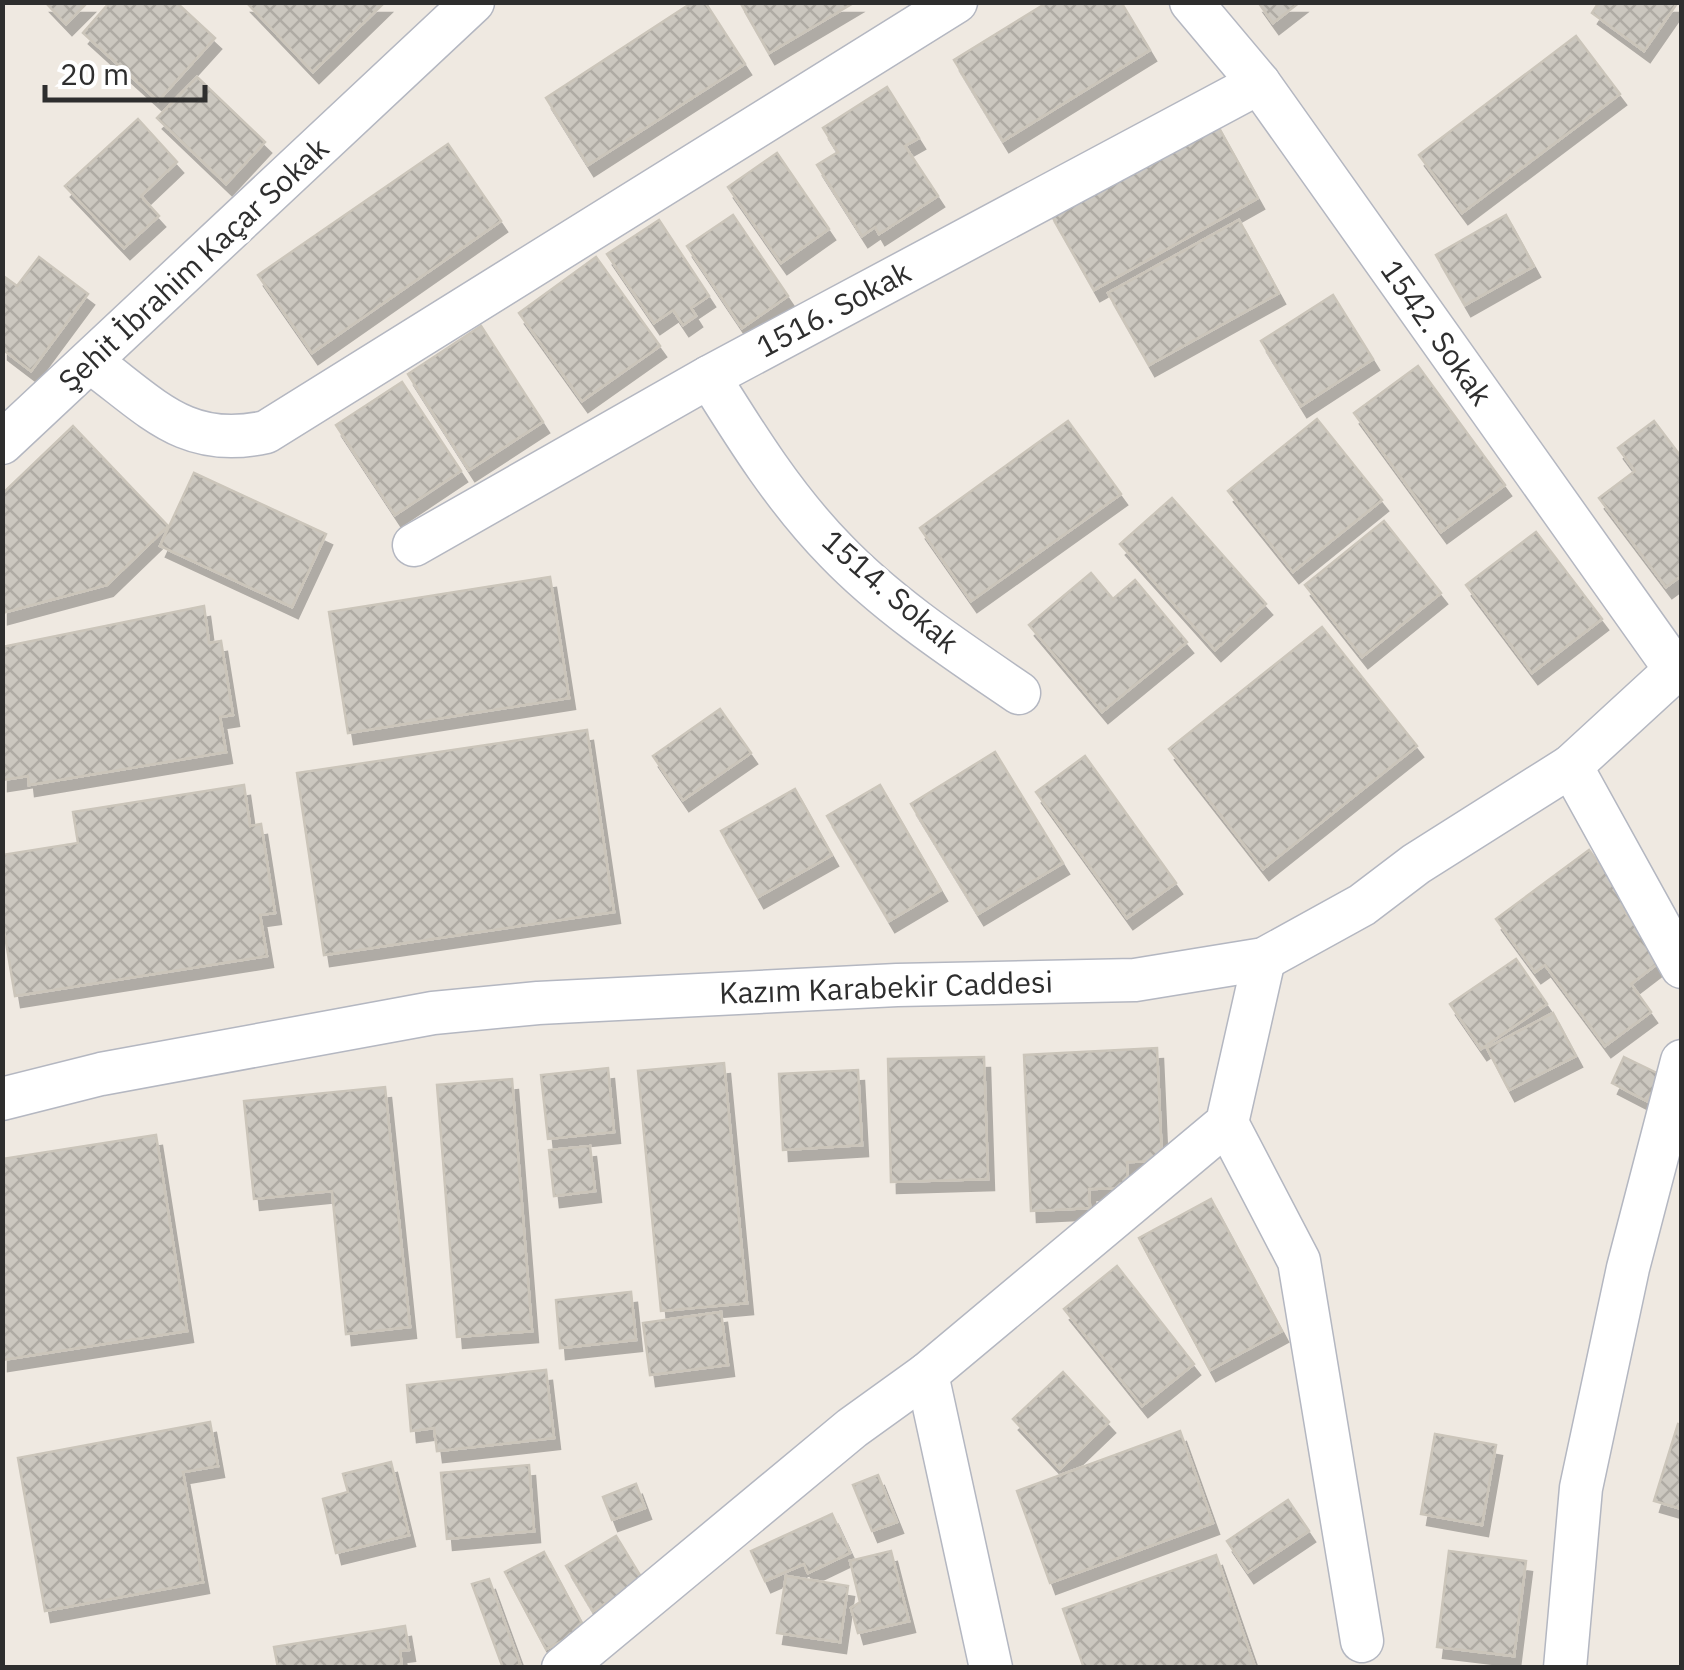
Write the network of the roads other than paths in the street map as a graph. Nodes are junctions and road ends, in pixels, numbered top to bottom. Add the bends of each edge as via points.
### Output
1 (473, 2) edge
2 (956, 2) edge
3 (1191, 2) edge
4 (1259, 83) junction
5 (92, 362) junction
6 (710, 376) junction
7 (2, 443) edge
8 (414, 545) dead end
9 (1678, 667) edge
10 (1019, 693) dead end
11 (1571, 766) junction
12 (1264, 959) junction
13 (1682, 967) edge
14 (1682, 1061) edge
15 (2, 1098) edge
16 (1228, 1123) junction
17 (927, 1374) junction
18 (1362, 1640) dead end
19 (563, 1668) edge
20 (991, 1668) edge
21 (1566, 1668) edge

1 - 5 street, Şehit İbrahim Kaçar Sokak
2 - 5 street via 266,432 232,440 185,431
3 - 4 street, 1542. Sokak
4 - 6 street, 1516. Sokak
4 - 9 street, 1542. Sokak
5 - 7 street, Şehit İbrahim Kaçar Sokak
6 - 8 street, 1516. Sokak
6 - 10 street, 1514. Sokak via 766,466 836,551
9 - 11 street, Kazım Karabekir Caddesi
11 - 12 street, Kazım Karabekir Caddesi via 1362,905
11 - 13 street
12 - 15 street, Kazım Karabekir Caddesi via 1134,980 897,985 433,1013
12 - 16 street
14 - 21 street via 1628,1268 1582,1488
16 - 17 street
16 - 18 street via 1299,1261
17 - 19 street via 852,1428
17 - 20 street

